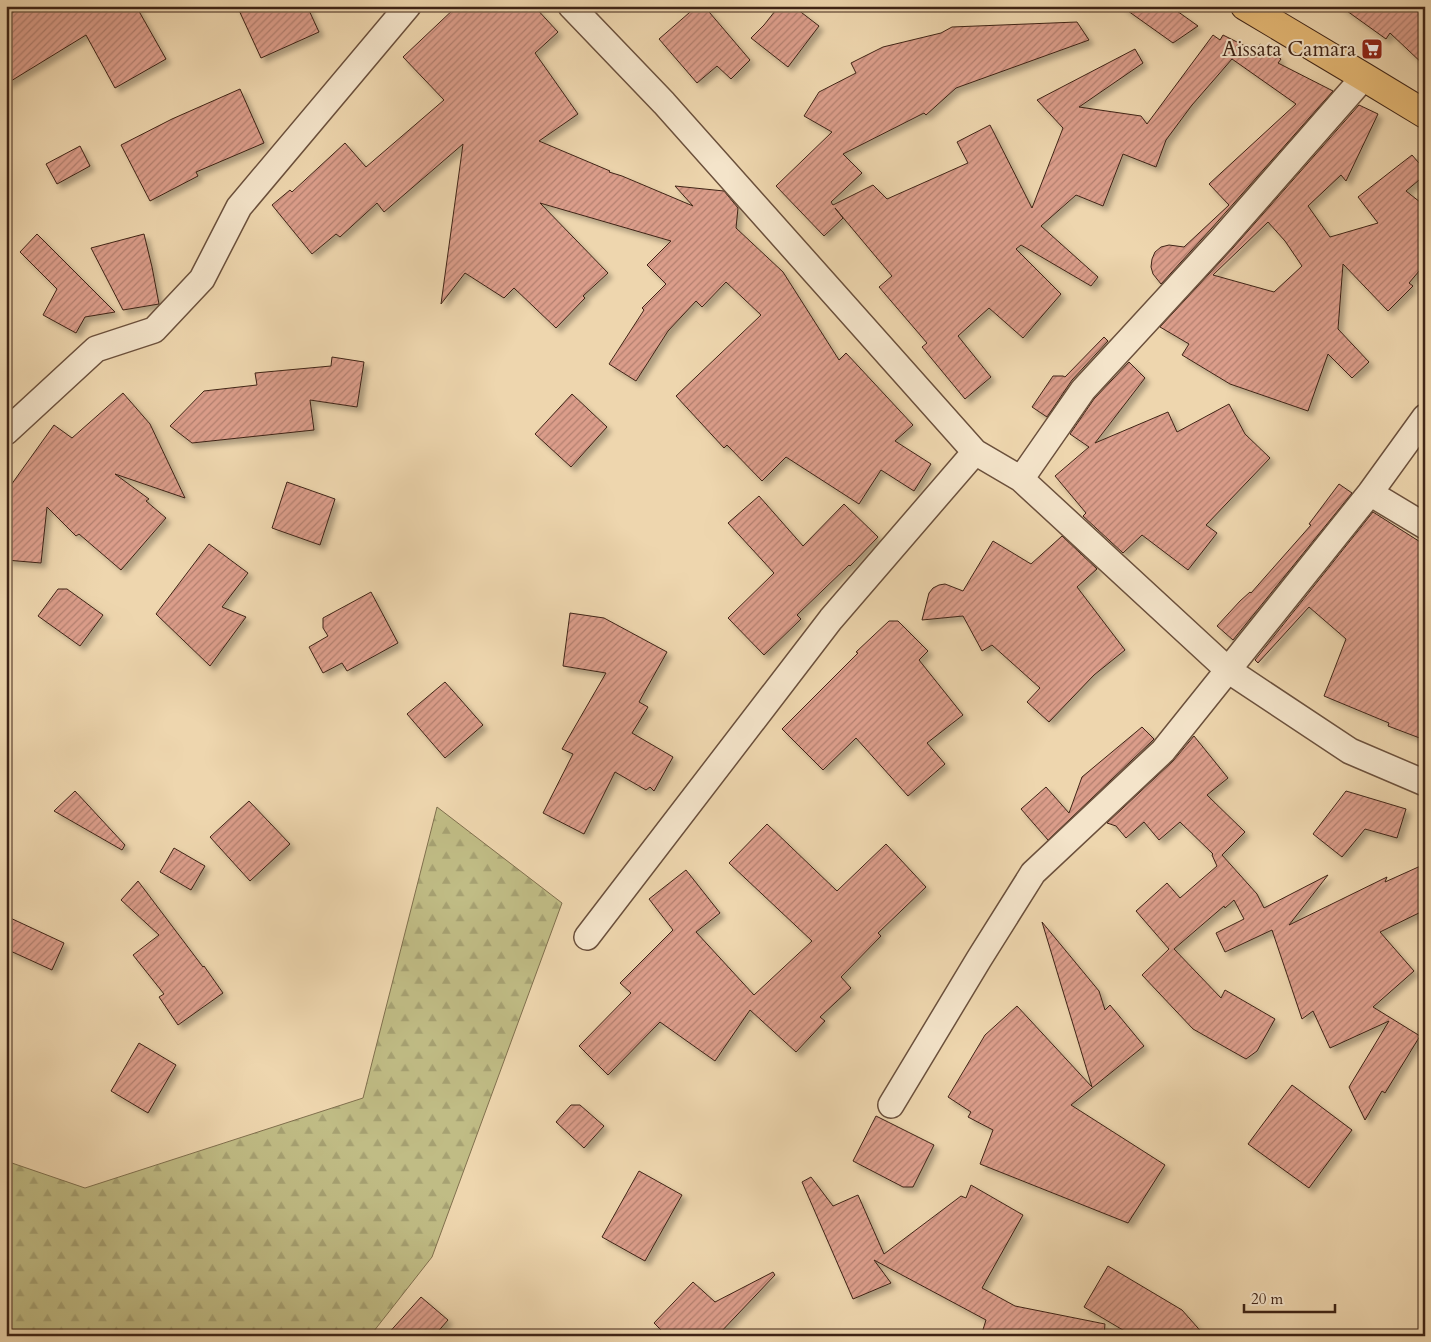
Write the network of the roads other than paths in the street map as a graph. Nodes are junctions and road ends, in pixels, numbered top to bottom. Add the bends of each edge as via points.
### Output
1 (408, 6) edge
2 (571, 6) edge
3 (1245, 6) edge
4 (1364, 76) junction
5 (1425, 114) edge
6 (1425, 416) edge
7 (6, 432) edge
8 (976, 452) junction
9 (1020, 479) junction
10 (1370, 493) junction
11 (1425, 526) edge
12 (1228, 670) junction
13 (1425, 783) edge
14 (587, 937) dead end
15 (891, 1105) dead end

1 - 7 street via 239,207 202,279 161,323 154,330 96,350
2 - 8 street via 664,103
3 - 4 main road
4 - 5 main road
4 - 9 street via 1222,239 1083,390
6 - 10 street
8 - 9 street
8 - 14 street via 831,619
9 - 12 street
10 - 11 street
10 - 12 street
12 - 13 street via 1350,751
12 - 15 street via 1163,751 1033,873

